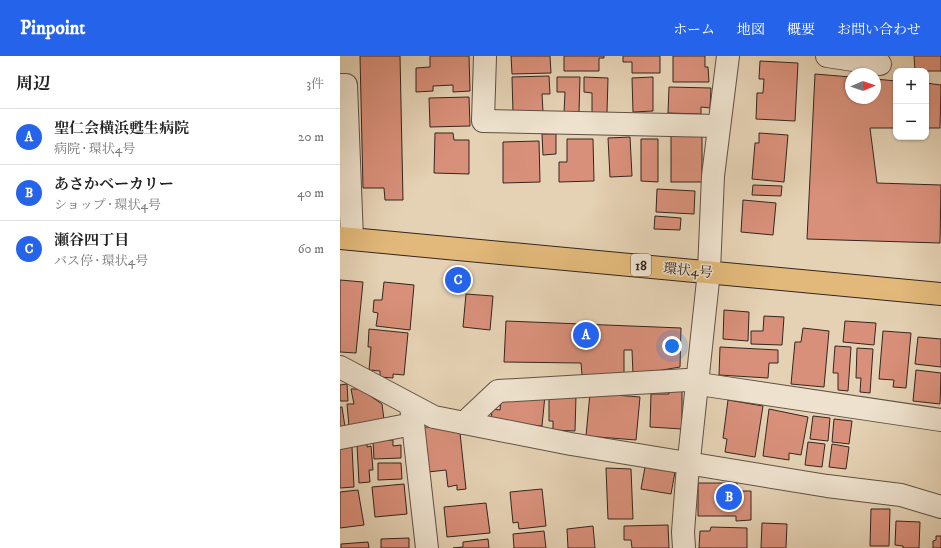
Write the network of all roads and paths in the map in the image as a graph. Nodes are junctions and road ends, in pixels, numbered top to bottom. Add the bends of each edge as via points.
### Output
1 (485, 56) edge
2 (728, 56) edge
3 (827, 56) edge
4 (880, 64) dead end
5 (340, 85) edge
6 (718, 126) junction
7 (346, 238) edge
8 (710, 271) junction
9 (941, 294) edge
10 (340, 367) edge
11 (698, 384) junction
12 (412, 415) junction
13 (941, 420) edge
14 (464, 423) junction
15 (340, 438) edge
16 (689, 463) junction
17 (941, 507) edge
18 (427, 548) edge
19 (684, 548) edge

1 - 6 street via 483,121
2 - 6 street
3 - 4 street
5 - 7 street via 346,85
6 - 8 street via 713,176
7 - 8 main road, 環状4号 / 18
8 - 9 main road, 環状4号 / 18
8 - 11 street
10 - 12 street
11 - 13 street
11 - 14 street via 687,380 498,391
11 - 16 street
12 - 14 street
12 - 15 street
12 - 18 street
14 - 16 street
16 - 17 street via 901,495
16 - 19 street

